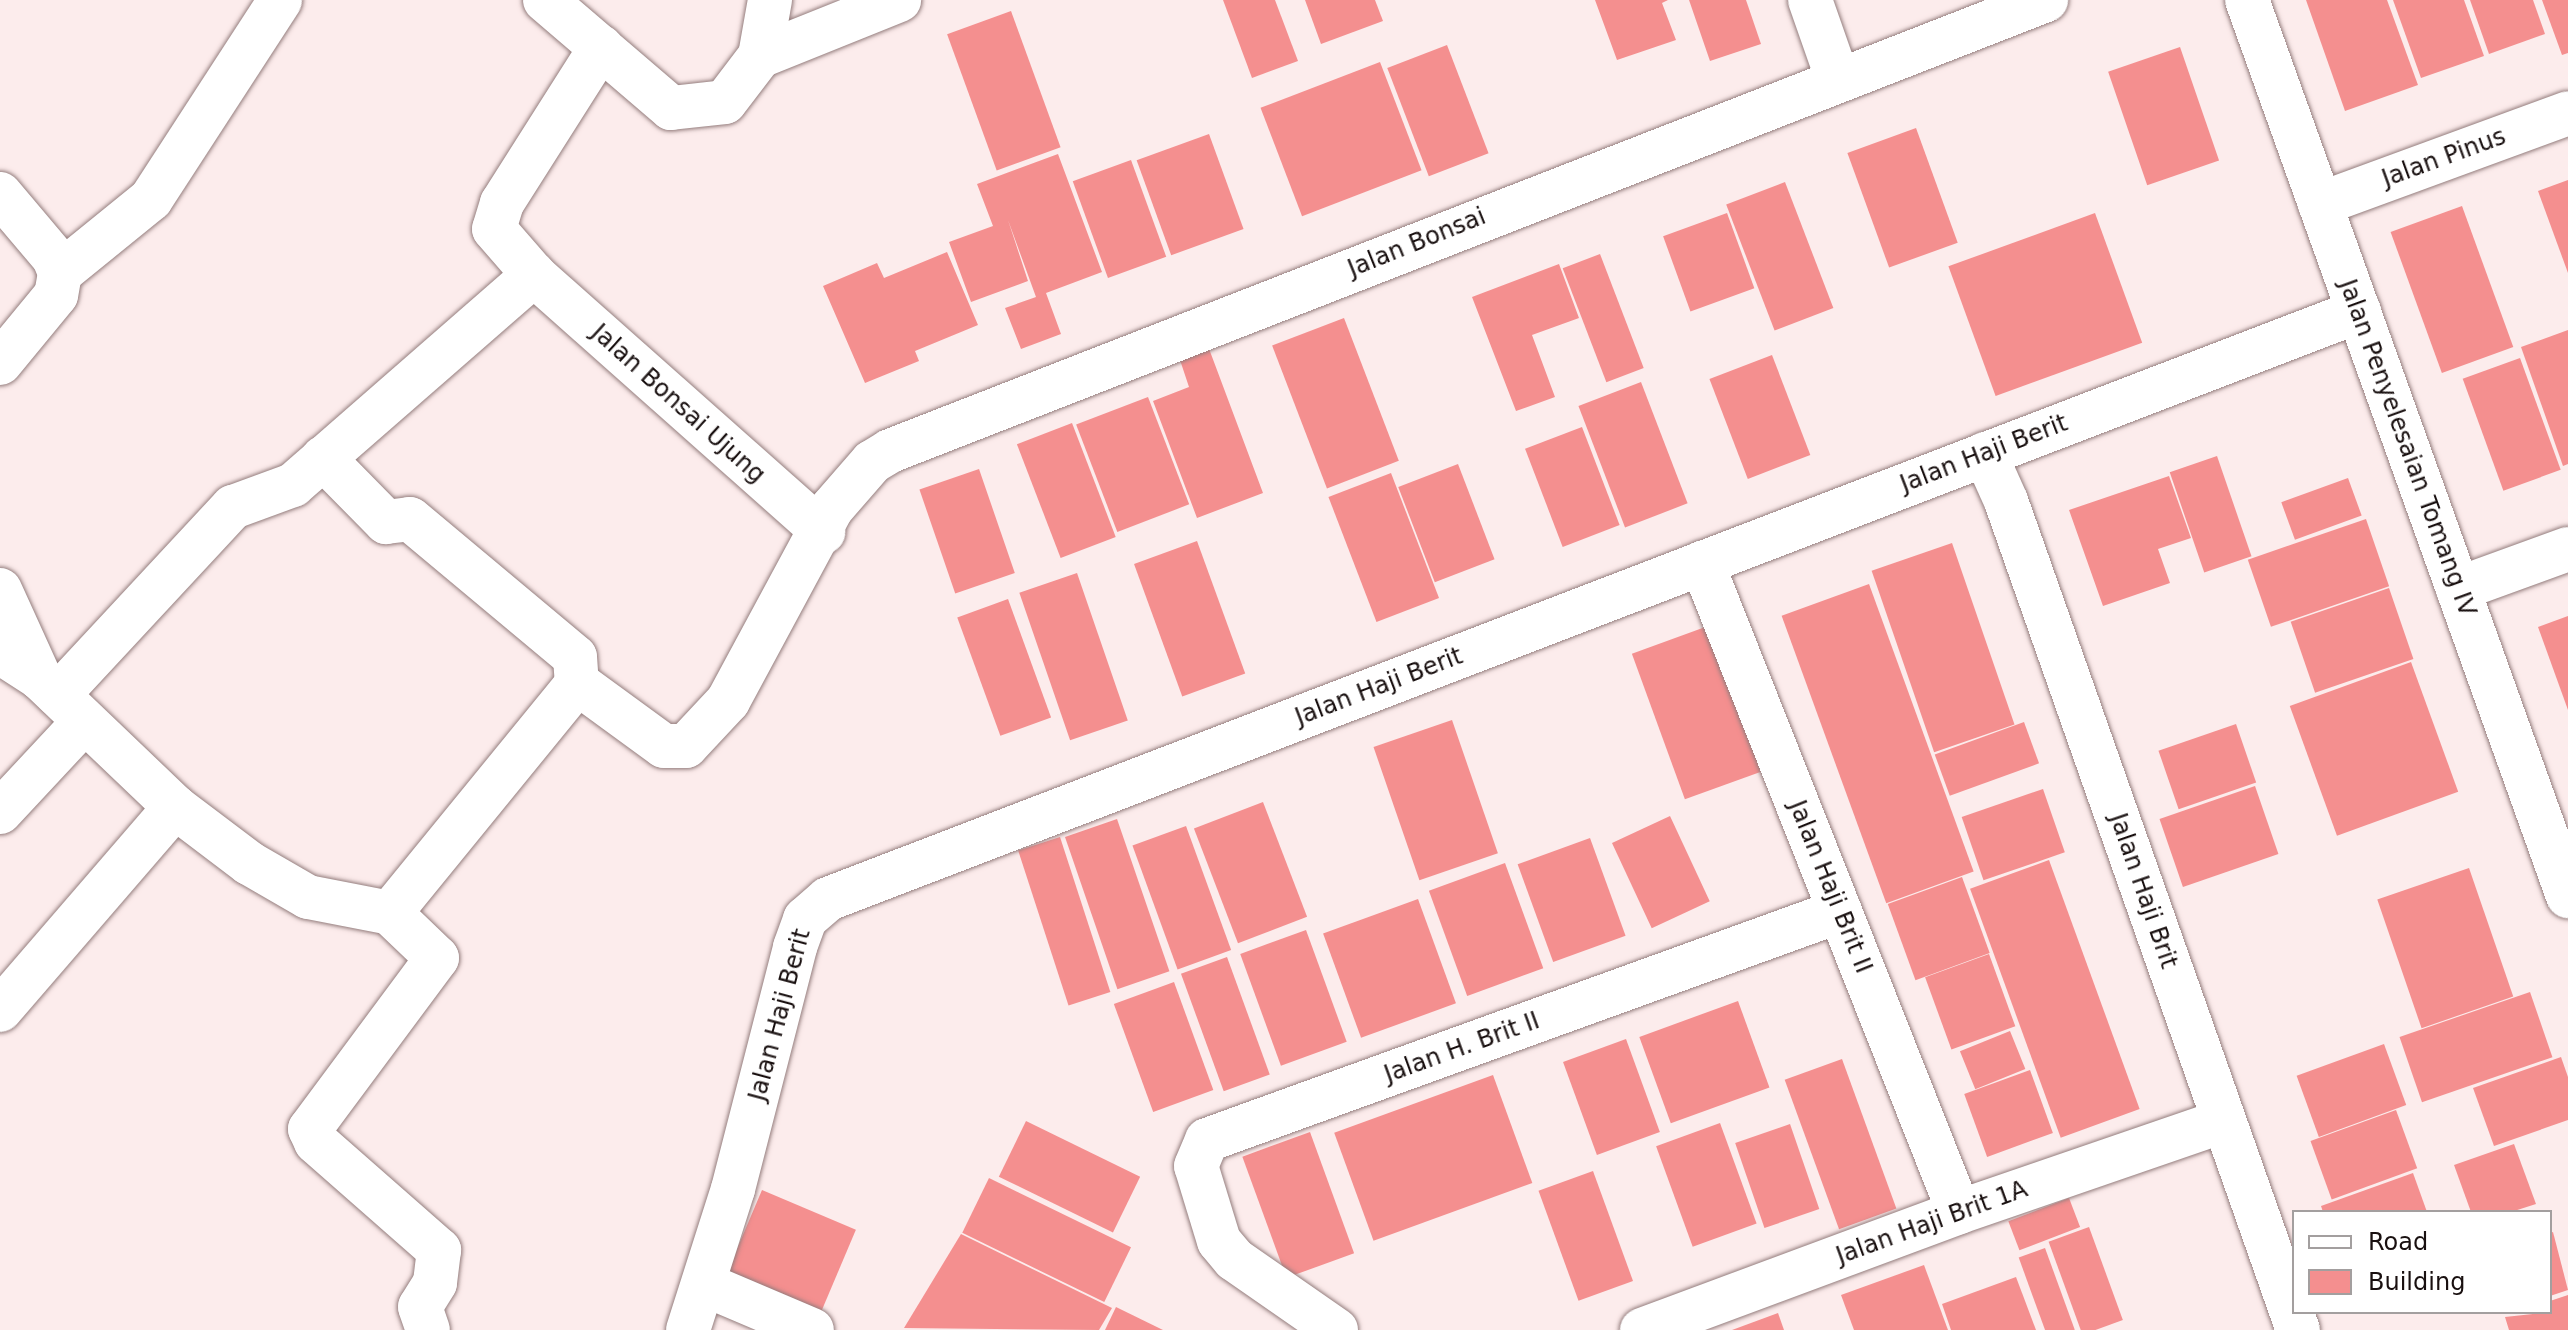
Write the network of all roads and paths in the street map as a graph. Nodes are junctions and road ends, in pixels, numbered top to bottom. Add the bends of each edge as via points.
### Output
1 (280, 0) edge
2 (545, 0) edge
3 (770, 0) edge
4 (899, 0) edge
5 (1810, 0) edge
6 (2046, 0) edge
7 (2247, 0) edge
8 (601, 47) junction
9 (760, 56) junction
10 (1837, 77) junction
11 (2568, 113) edge
12 (0, 194) edge
13 (2320, 204) junction
14 (60, 273) junction
15 (534, 275) junction
16 (2359, 311) junction
17 (0, 363) edge
18 (1985, 454) junction
19 (323, 458) junction
20 (823, 532) junction
21 (2568, 549) edge
22 (1702, 563) junction
23 (2458, 589) junction
24 (0, 590) edge
25 (0, 652) edge
26 (577, 688) junction
27 (60, 699) junction
28 (175, 807) junction
29 (0, 812) edge
30 (2568, 896) edge
31 (1840, 911) junction
32 (390, 913) junction
33 (0, 1010) edge
34 (2224, 1121) junction
35 (1959, 1212) junction
36 (706, 1285) junction
37 (2292, 1313) edge
38 (428, 1330) edge
39 (688, 1330) edge
40 (812, 1330) edge
41 (1336, 1330) edge
42 (1642, 1330) edge

1 - 14 street via 151,199
2 - 8 street
3 - 9 street
4 - 9 street
5 - 10 street
6 - 10 street, Jalan Bonsai
7 - 13 street, Jalan Penyelesaian Tomang IV
8 - 9 street via 671,108 725,102
8 - 15 street, Jalan Bonsai Ujung via 494,229
10 - 20 street, Jalan Bonsai via 890,451 851,484
11 - 13 street, Jalan Pinus
12 - 14 street via 54,258
13 - 16 street, Jalan Penyelesaian Tomang IV
14 - 17 street via 56,295
15 - 19 street
15 - 20 street, Jalan Bonsai Ujung
16 - 18 street, Jalan Haji Berit
16 - 23 street, Jalan Penyelesaian Tomang IV
18 - 22 street, Jalan Haji Berit
18 - 34 street, Jalan Haji Brit
19 - 26 street via 386,522 410,519 575,657
19 - 27 street via 293,485 233,507
20 - 26 street, Jalan Bonsai via 728,701 686,746 664,746
21 - 23 street
22 - 31 street, Jalan Haji Brit II
22 - 36 street, Jalan Haji Berit via 828,899 805,919 795,947
23 - 30 street, Jalan Penyelesaian Tomang IV
24 - 27 street
25 - 27 street
26 - 32 street
27 - 28 street
27 - 29 street
28 - 32 street via 249,863 308,897
28 - 33 street
31 - 35 street, Jalan Haji Brit II
31 - 41 street, Jalan H. Brit II via 1207,1140 1196,1166 1219,1241 1234,1259
32 - 38 street via 437,958 310,1129 316,1142 439,1250 435,1283 420,1307
34 - 35 street, Jalan Haji Brit 1A
34 - 37 street, Jalan Haji Brit
35 - 42 street, Jalan Haji Brit 1A
36 - 39 street, Jalan Haji Berit
36 - 40 street

